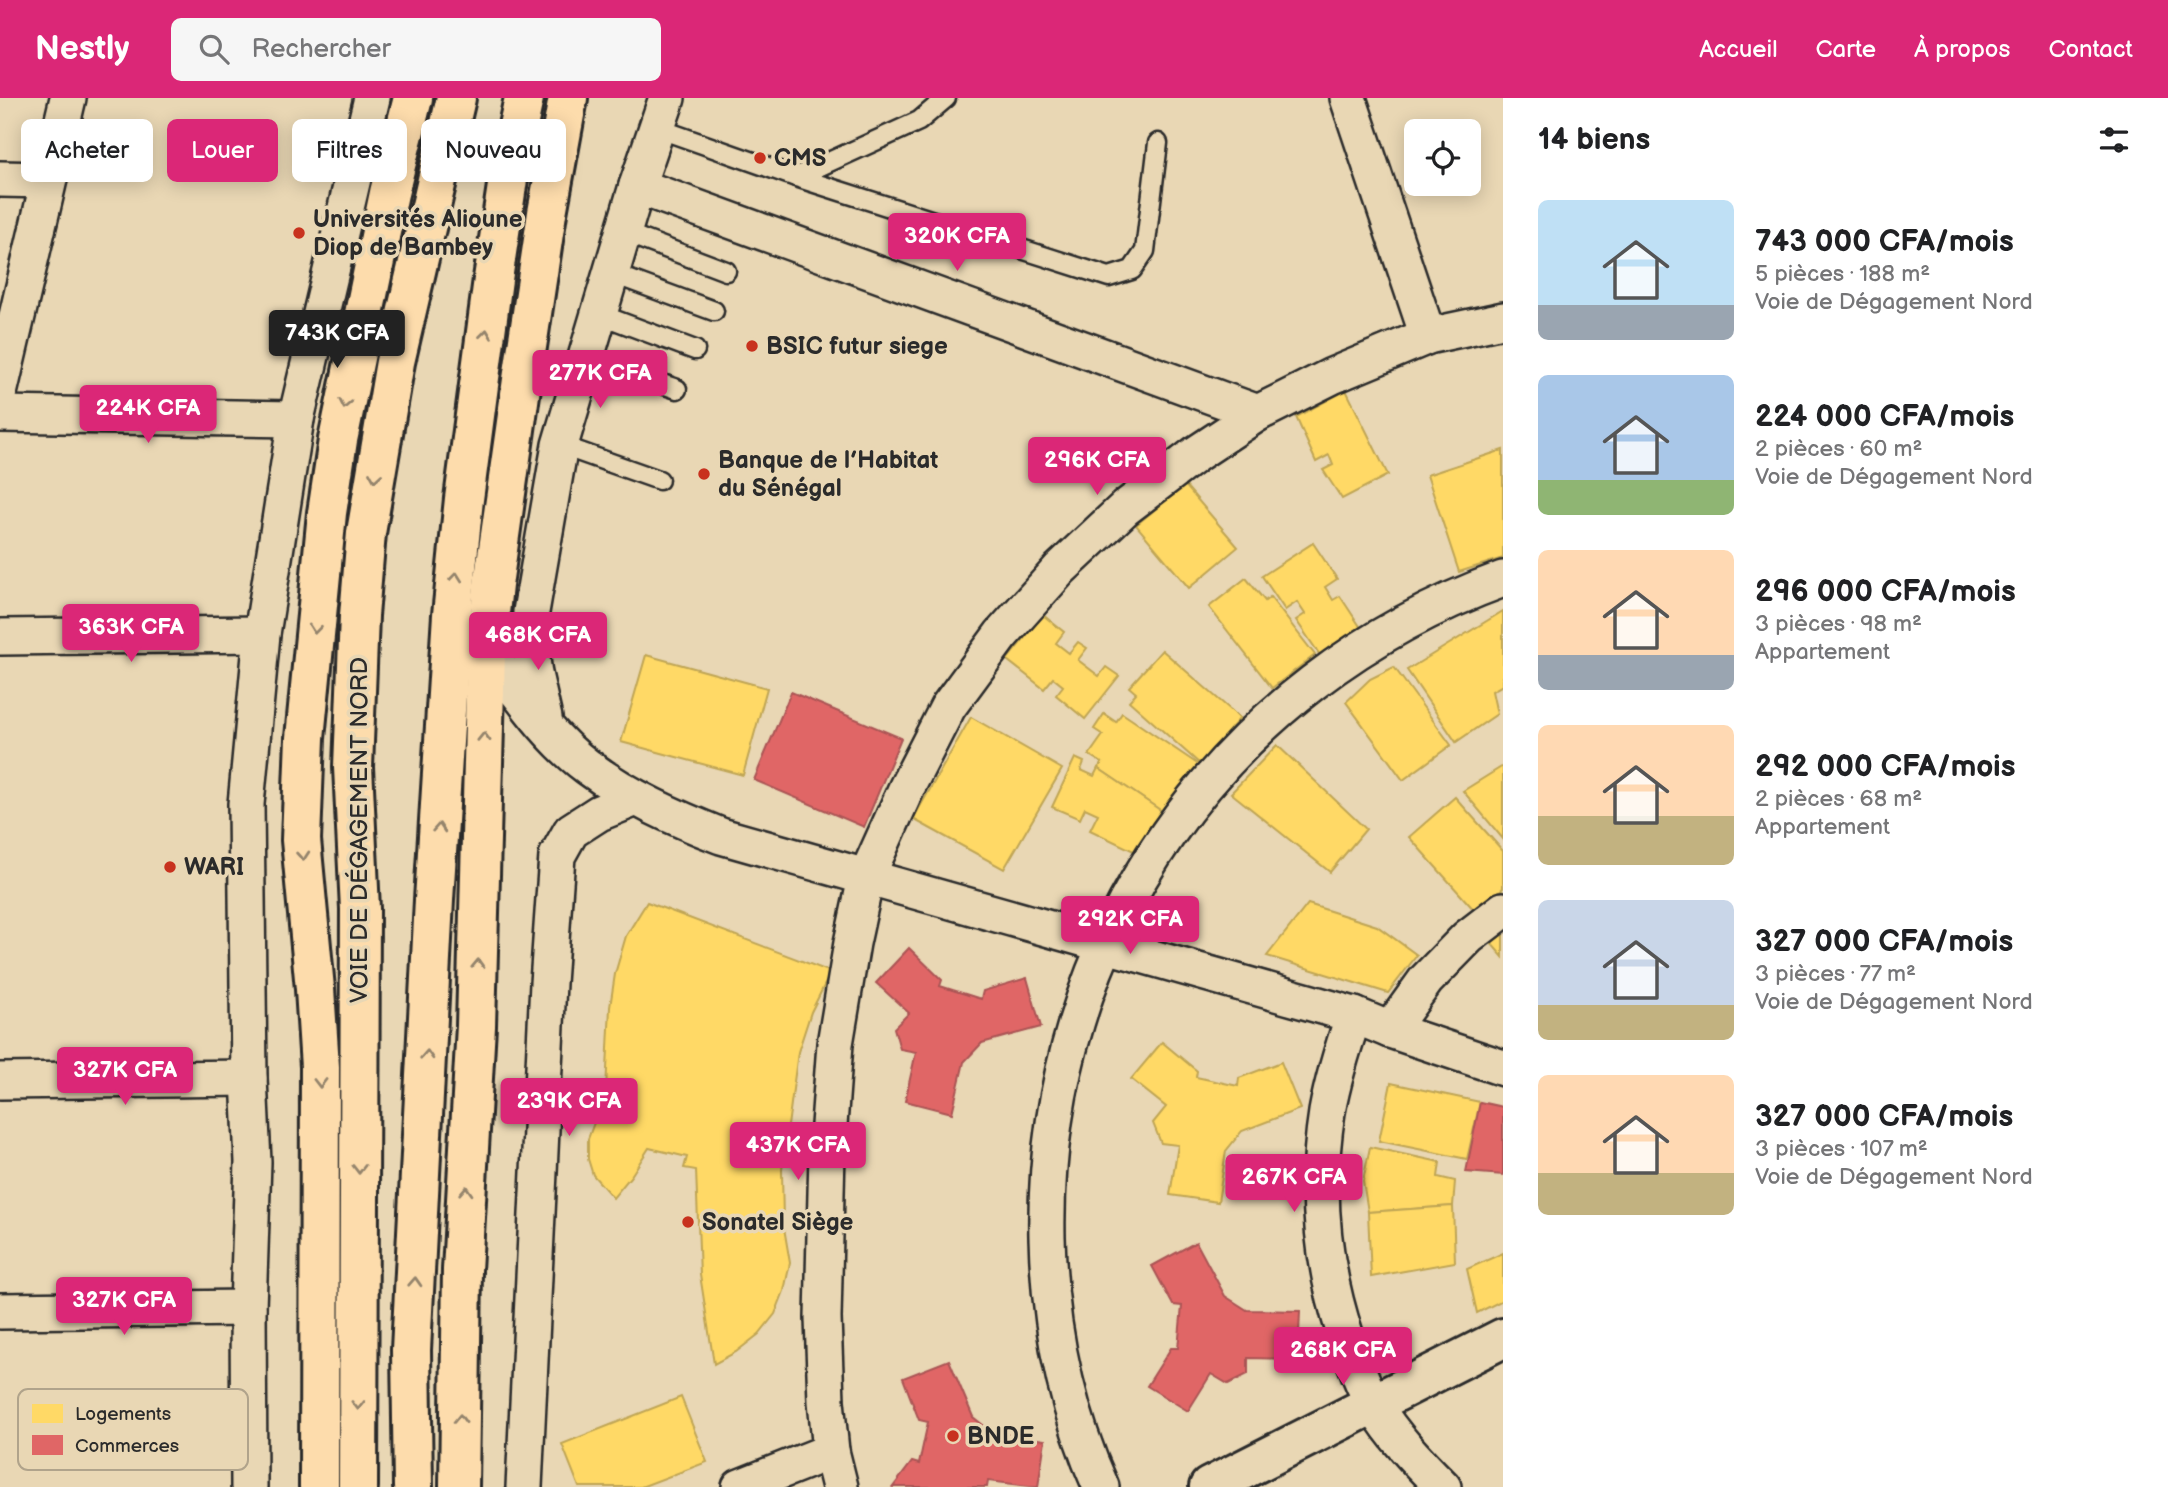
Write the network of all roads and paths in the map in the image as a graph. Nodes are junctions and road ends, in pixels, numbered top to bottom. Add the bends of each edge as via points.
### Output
1 (68, 98) edge
2 (372, 98) edge
3 (413, 98) edge
4 (456, 98) edge
5 (524, 98) edge
6 (568, 98) edge
7 (946, 98) edge
8 (1348, 98) edge
9 (662, 113) edge
10 (63, 119) edge
11 (1158, 143) dead end
12 (796, 177) junction
13 (0, 179) edge
14 (21, 179) edge
15 (47, 182) edge
16 (637, 187) junction
17 (623, 232) junction
18 (726, 271) dead end
19 (611, 273) junction
20 (714, 311) dead end
21 (599, 314) junction
22 (1503, 320) edge
23 (1427, 336) junction
24 (695, 350) dead end
25 (586, 358) junction
26 (0, 389) edge
27 (677, 389) dead end
28 (1258, 413) junction
29 (0, 414) edge
30 (296, 419) junction
31 (560, 445) junction
32 (659, 480) dead end
33 (1503, 579) edge
34 (262, 634) junction
35 (0, 637) edge
36 (486, 650) junction
37 (546, 728) junction
38 (353, 767) junction
39 (636, 798) junction
40 (866, 878) junction
41 (434, 900) junction
42 (1503, 910) edge
43 (1105, 944) junction
44 (315, 989) junction
45 (1354, 1015) junction
46 (1390, 1030) junction
47 (1503, 1068) edge
48 (249, 1078) junction
49 (0, 1081) edge
50 (470, 1135) junction
51 (248, 1308) junction
52 (0, 1311) edge
53 (1503, 1338) edge
54 (1374, 1405) junction
55 (831, 1451) junction
56 (249, 1487) edge
57 (319, 1487) edge
58 (358, 1487) edge
59 (413, 1487) edge
60 (459, 1487) edge
61 (524, 1487) edge
62 (740, 1487) edge
63 (840, 1487) edge
64 (1101, 1487) edge
65 (1209, 1487) edge
66 (1443, 1487) edge

1 - 10 street
2 - 30 street
3 -> 44 highway via 367,296 327,513 305,737 302,840
4 -> 38 highway, VOIE DE DÉGAGEMENT NORD via 395,362 366,533
41 -> 5 highway via 452,615 493,279
6 - 36 highway via 522,380
7 - 12 lane via 919,121
8 - 23 street
9 - 12 lane
9 - 16 street
11 - 12 lane via 1145,251 1132,270 1109,276
13 - 14 street
15 - 26 street
16 - 17 street
16 - 28 street
17 - 18 lane
17 - 19 street
19 - 20 lane
19 - 21 street
21 - 24 lane
21 - 25 street
22 - 23 street
23 - 28 street
25 - 27 lane
25 - 31 street
28 - 40 street via 1125,508 1060,569 1001,635 948,707
29 - 30 street
30 - 34 street
31 - 32 lane
31 - 37 street via 531,612 530,644
33 - 43 street via 1407,620 1352,653 1251,734 1168,832
34 - 35 street
34 - 48 street via 246,804
36 - 37 street
50 -> 36 highway
37 - 39 street via 587,767
38 - 44 highway
38 -> 58 highway, VOIE DE DÉGAGEMENT NORD via 360,909
39 - 40 street via 721,836
39 - 61 street via 571,831 557,856
40 - 43 street
40 - 55 street via 835,1044 827,1152 823,1318
41 - 50 highway
59 -> 41 highway via 411,1350
42 - 46 street via 1468,937 1426,980
43 - 45 street
43 - 64 street via 1063,1072 1051,1139 1047,1205 1048,1273 1056,1340 1072,1405
44 -> 57 highway via 320,1067
45 - 46 street
45 - 54 street via 1327,1112 1322,1212 1338,1312
46 - 47 street
48 - 49 street
48 - 51 street via 253,1162
60 -> 50 highway via 461,1270
51 - 52 street
51 - 56 street
53 - 54 street
54 - 65 street
54 - 66 street via 1409,1453
55 - 62 street
55 - 63 street

